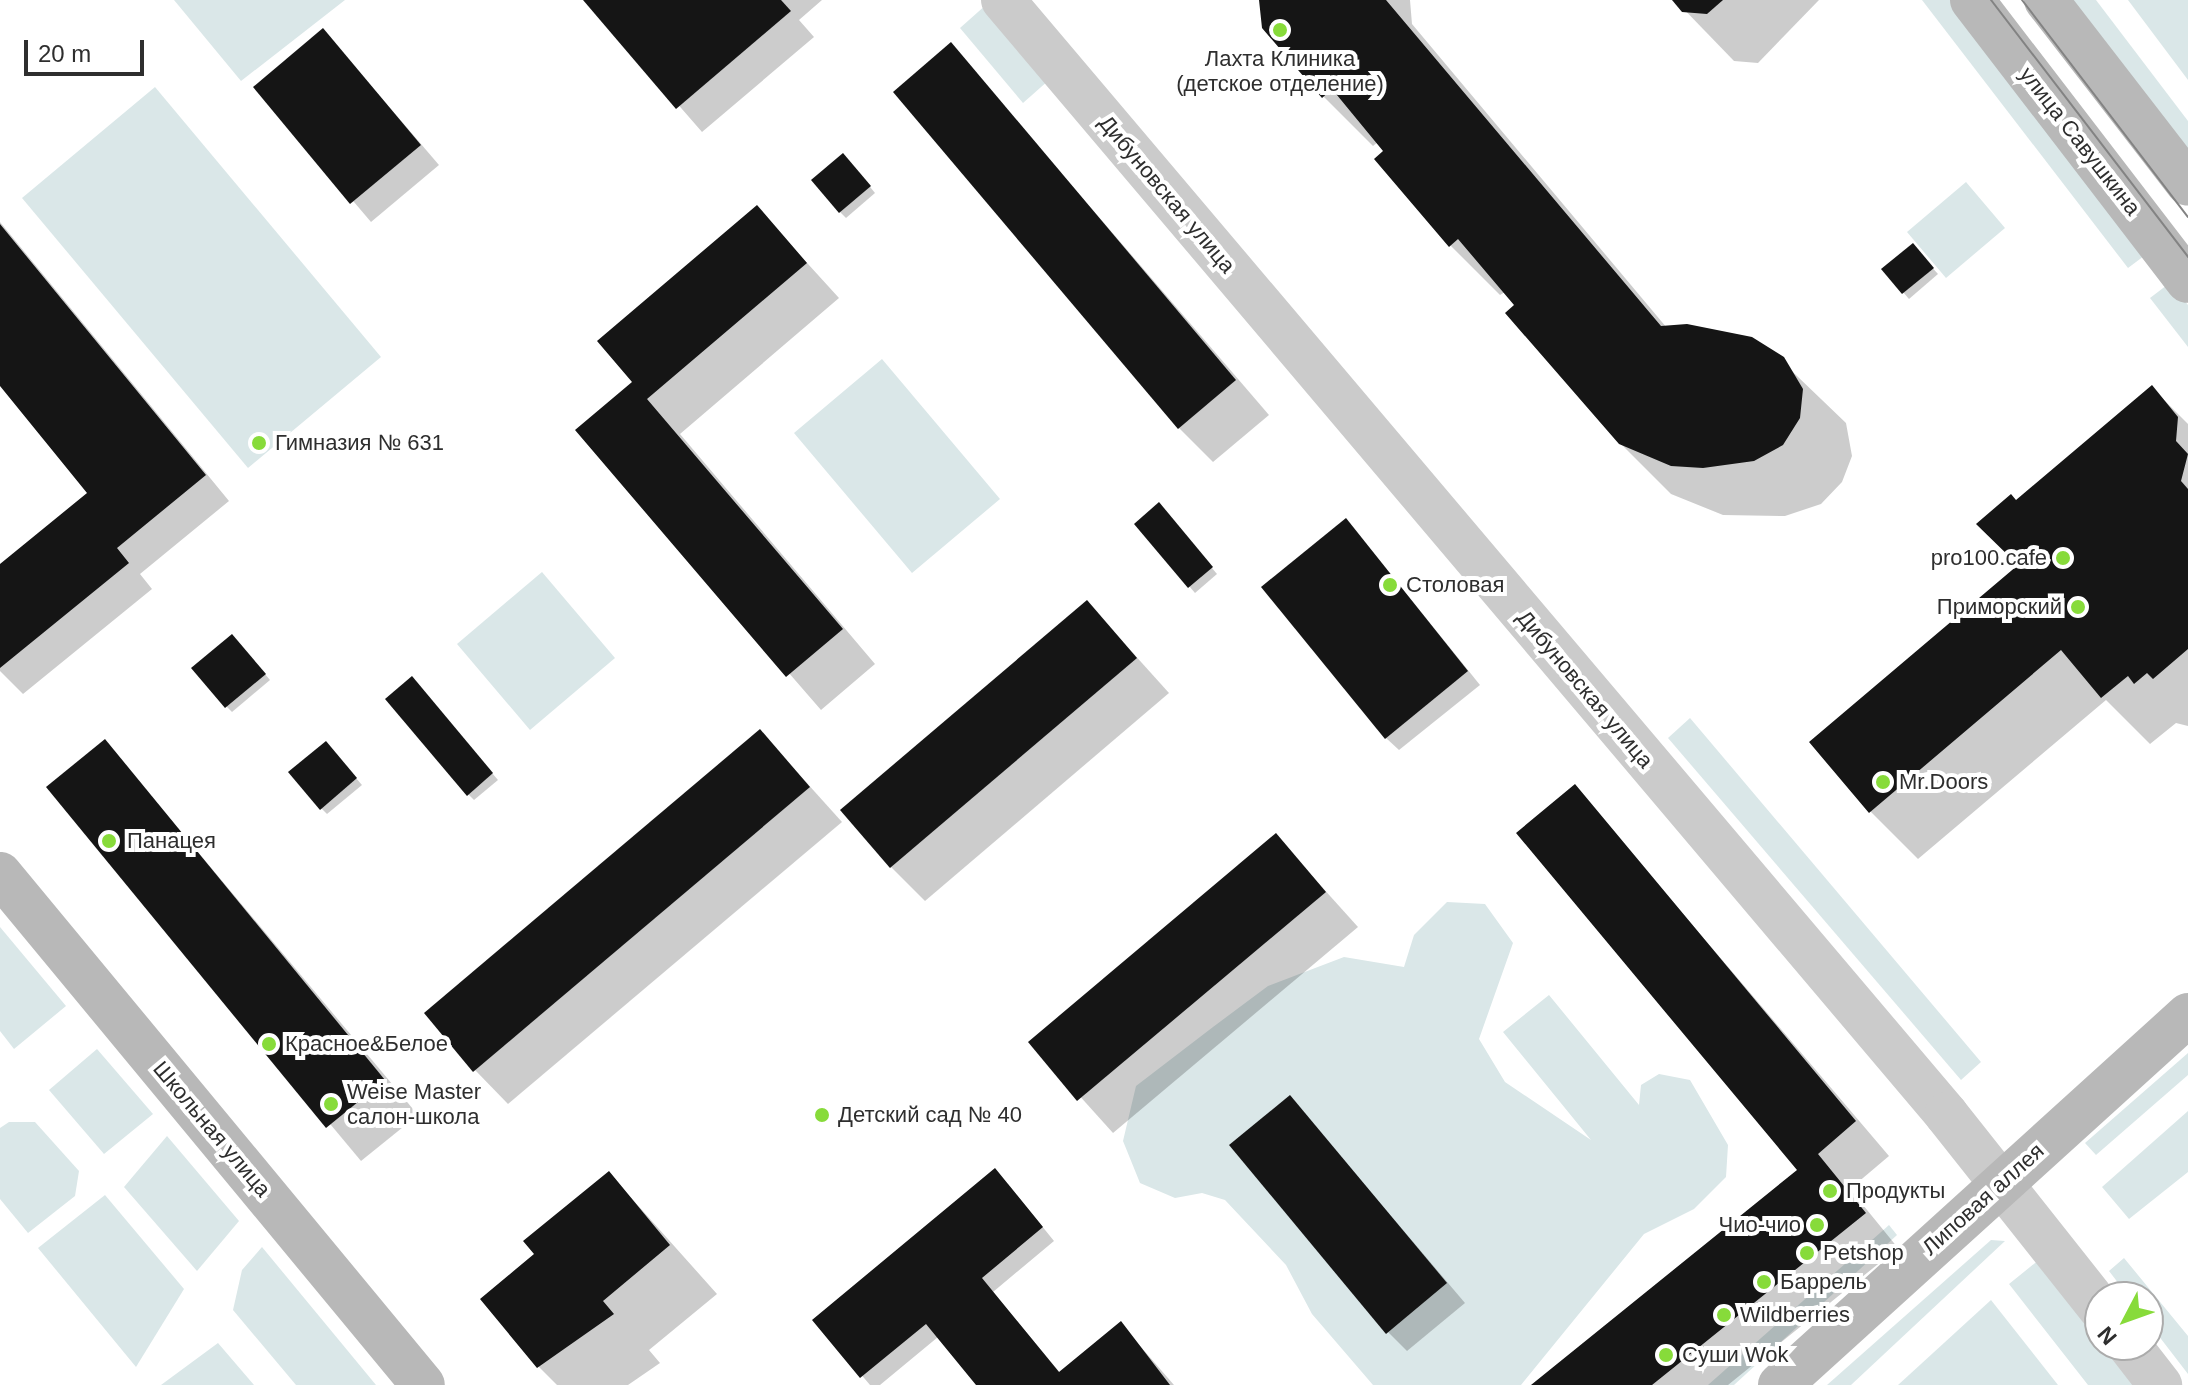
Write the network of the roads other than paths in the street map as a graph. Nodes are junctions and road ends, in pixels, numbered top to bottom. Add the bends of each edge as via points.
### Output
1 (1003, 0) edge
2 (1972, 0) edge
3 (2046, 0) edge
4 (2188, 184) edge
5 (2188, 281) edge
6 (0, 874) edge
7 (2188, 1015) edge
8 (2000, 1182) junction
9 (2084, 1288) edge
10 (2141, 1361) edge
11 (423, 1385) edge
12 (1780, 1385) edge
13 (2160, 1385) edge

1 - 8 street, Дибуновская улица
2 - 5 main road, улица Савушкина
3 - 4 main road
6 - 11 main road, Школьная улица
7 - 8 main road, Липовая аллея
8 - 9 street, Дибуновская улица
8 - 12 main road, Липовая аллея
10 - 13 street

